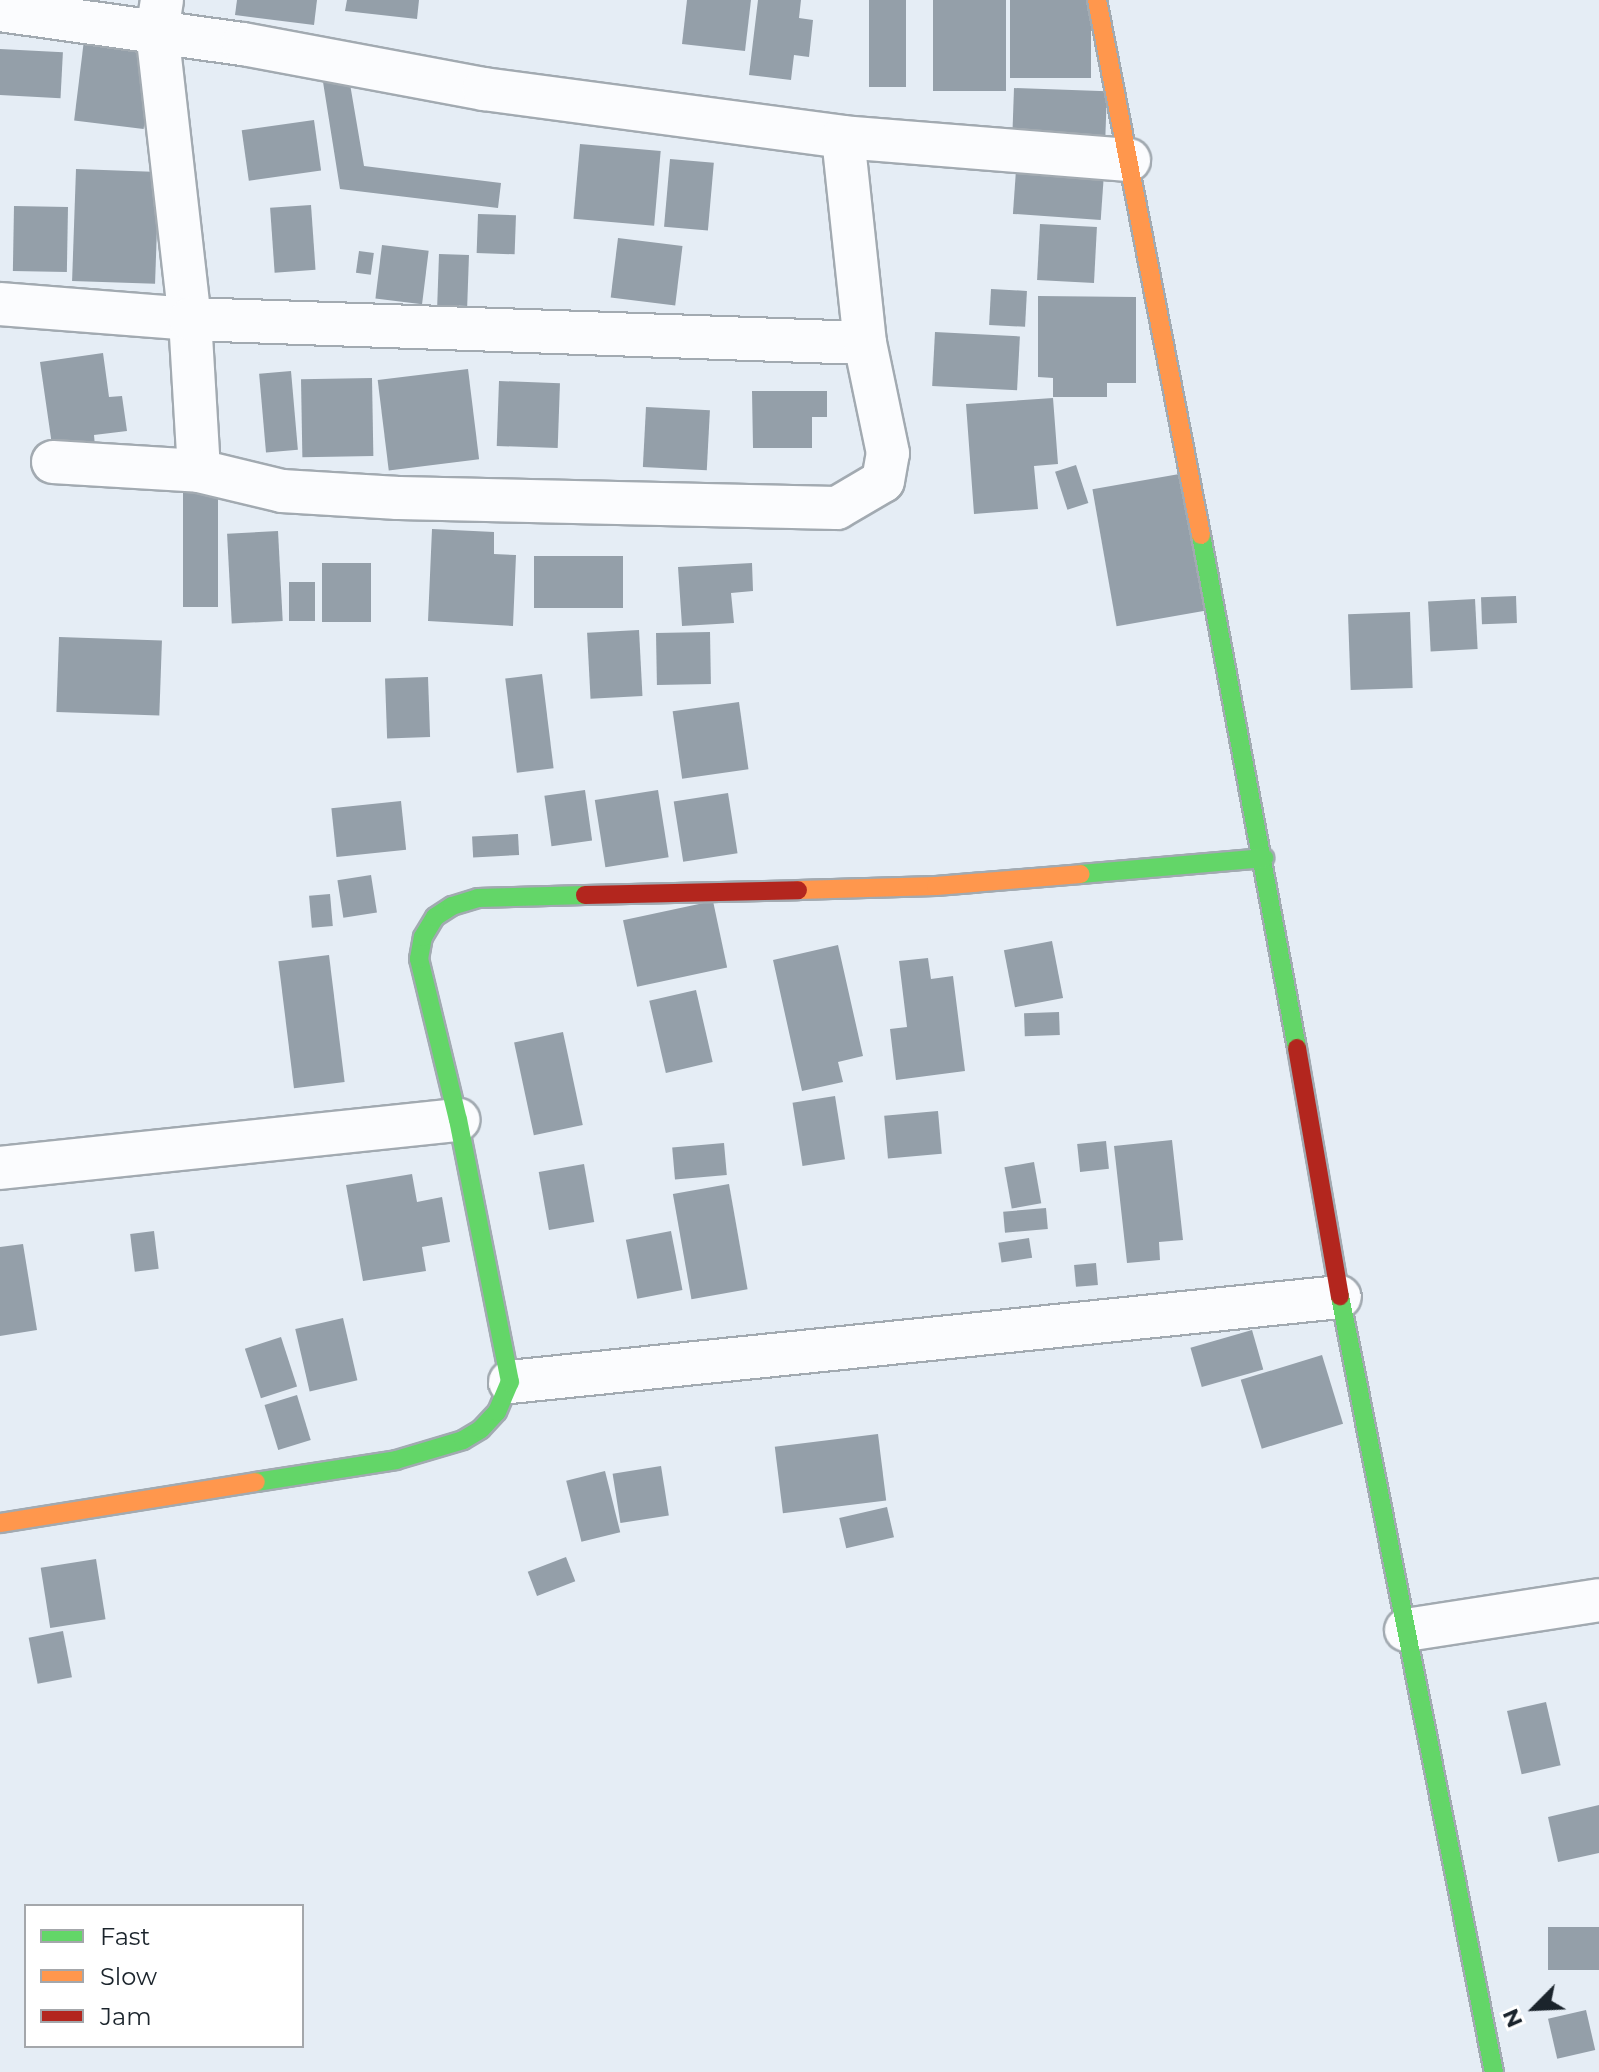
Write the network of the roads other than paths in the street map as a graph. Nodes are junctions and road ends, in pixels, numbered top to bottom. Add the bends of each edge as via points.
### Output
1 (1097, 0) edge
2 (0, 10) edge
3 (160, 16) edge
4 (843, 137) junction
5 (1129, 160) junction
6 (0, 304) edge
7 (190, 319) junction
8 (865, 343) junction
9 (53, 462) dead end
10 (199, 471) junction
11 (1264, 858) junction
12 (458, 1120) junction
13 (0, 1168) edge
14 (1340, 1297) junction
15 (510, 1382) junction
16 (0, 1523) edge
17 (1599, 1600) edge
18 (1406, 1630) junction
19 (1494, 2072) edge

1 - 5 street
2 - 3 street
3 - 4 street via 484,89
3 - 7 street
4 - 5 street
4 - 8 street
5 - 11 street
6 - 7 street
7 - 8 street
7 - 10 street
8 - 10 street via 888,453 883,481 837,508 383,498 282,491
9 - 10 street
11 - 12 street via 936,886 478,898 452,906 435,917 423,937 419,959
11 - 14 street
12 - 13 street
12 - 15 street
14 - 15 street
14 - 18 street
15 - 16 street via 497,1412 481,1429 425,1453
17 - 18 street
18 - 19 street

